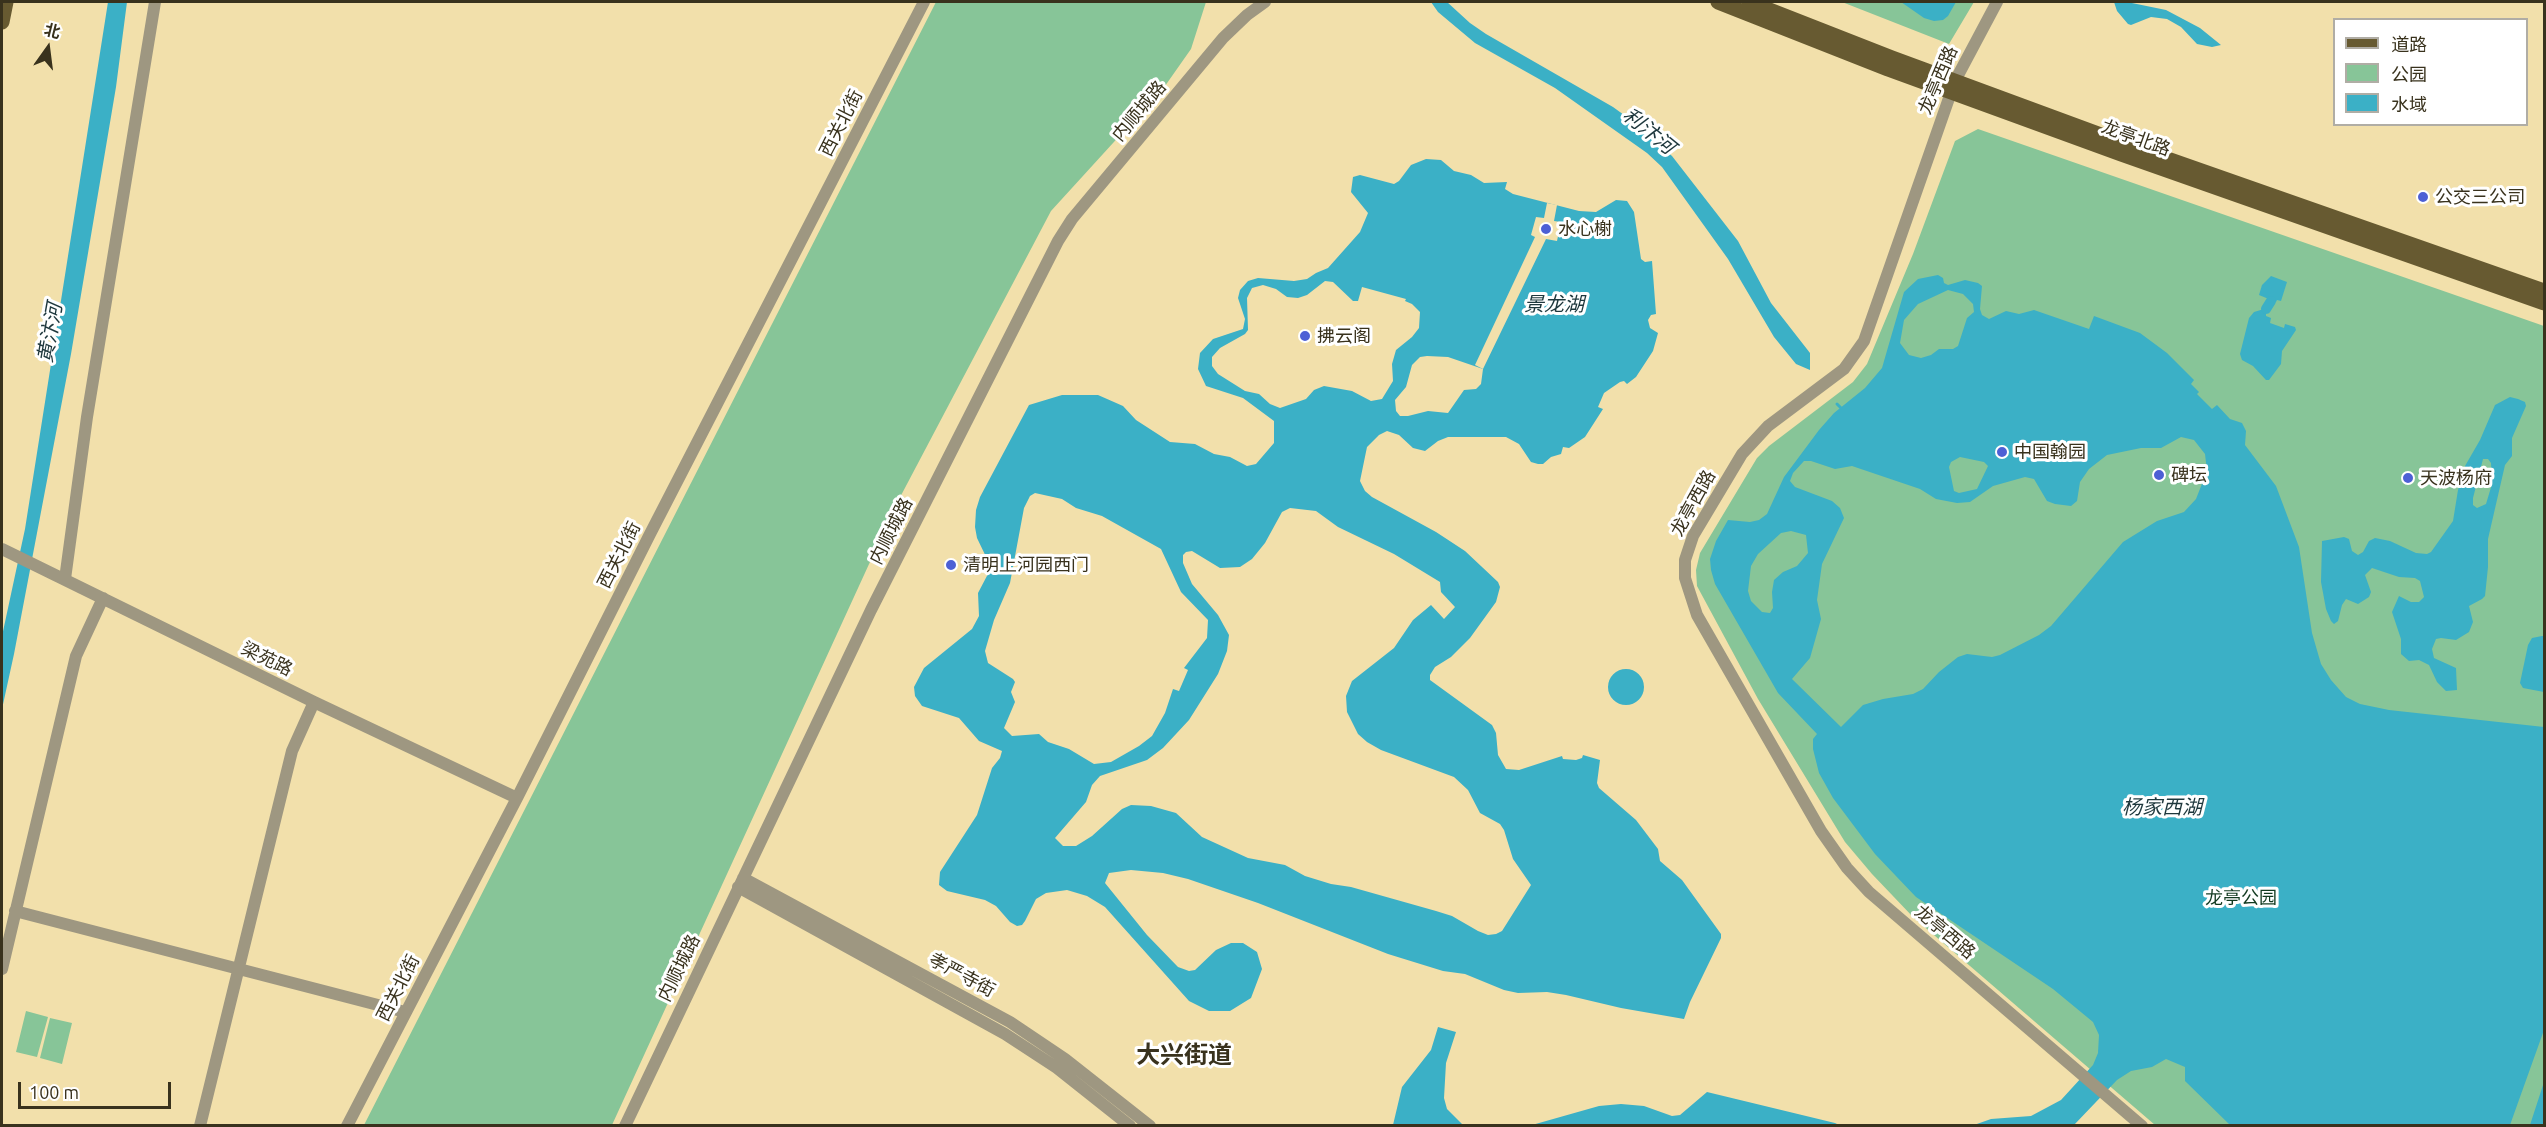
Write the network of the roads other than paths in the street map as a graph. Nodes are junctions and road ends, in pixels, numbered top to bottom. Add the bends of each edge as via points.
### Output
1 (6, 2) edge
2 (155, 2) edge
3 (924, 2) edge
4 (1265, 2) edge
5 (1718, 2) edge
6 (1749, 2) edge
7 (1997, 2) edge
8 (2, 22) edge
9 (1953, 86) junction
10 (2544, 291) edge
11 (2544, 303) edge
12 (2, 549) edge
13 (61, 577) junction
14 (103, 598) junction
15 (314, 702) junction
16 (517, 798) junction
17 (740, 883) junction
18 (15, 911) junction
19 (2, 969) edge
20 (238, 969) junction
21 (405, 1012) junction
22 (200, 1125) edge
23 (347, 1125) edge
24 (625, 1125) edge
25 (1130, 1125) edge
26 (1150, 1125) edge
27 (2142, 1125) edge

1 - 8 main road
2 - 13 street
3 - 16 street, 西关北街
4 - 17 street, 内顺城路 via 1223,38 1064,231 871,610
5 - 9 main road, 龙亭北路
6 - 9 main road, 龙亭北路
7 - 9 street, 龙亭西路
9 - 10 main road, 龙亭北路
9 - 11 main road, 龙亭北路 via 2146,163
9 - 27 street, 龙亭西路 via 1864,341 1844,369 1767,426 1742,454 1693,536 1685,578 1697,615 1821,831 1847,868 1869,892
12 - 13 street, 梁苑路
13 - 14 street, 梁苑路
14 - 15 street, 梁苑路
14 - 18 street via 76,656
15 - 16 street, 梁苑路
15 - 20 street via 292,751
16 - 21 street, 西关北街
17 - 24 street, 内顺城路
17 - 25 street, 孝严寺街 via 1005,1034 1057,1068
17 - 26 street, 孝严寺街 via 1010,1022
18 - 19 street
18 - 20 street
20 - 21 street
20 - 22 street
21 - 23 street, 西关北街

